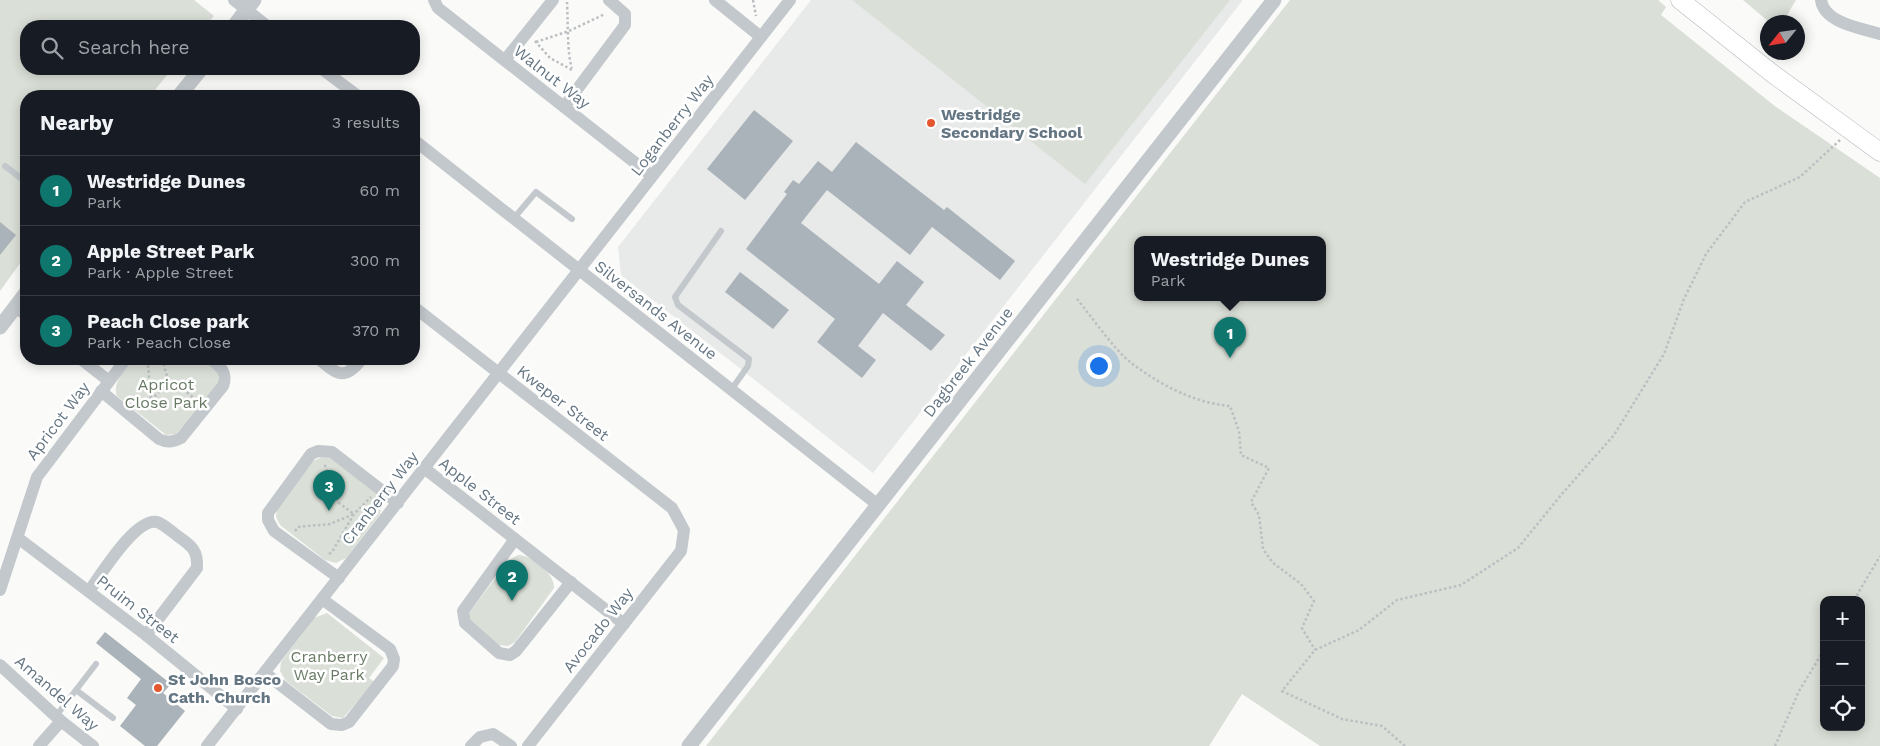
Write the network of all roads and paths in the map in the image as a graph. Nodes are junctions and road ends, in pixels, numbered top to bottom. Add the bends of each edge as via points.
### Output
1 (234, 0) edge
2 (434, 0) edge
3 (553, 0) edge
4 (567, 0) edge
5 (609, 0) edge
6 (715, 0) edge
7 (790, 0) edge
8 (1274, 0) edge
9 (1680, 0) edge
10 (1821, 0) edge
11 (250, 5) edge
12 (623, 10) junction
13 (239, 20) edge
14 (262, 20) edge
15 (569, 32) junction
16 (526, 33) junction
17 (1880, 34) edge
18 (761, 37) junction
19 (536, 42) junction
20 (505, 60) junction
21 (572, 70) junction
22 (196, 75) edge
23 (330, 75) edge
24 (585, 80) junction
25 (184, 90) edge
26 (350, 90) edge
27 (564, 107) junction
28 (1850, 130) junction
29 (420, 145) edge
30 (1880, 152) edge
31 (5, 166) dead end
32 (652, 176) junction
33 (20, 177) edge
34 (514, 218) junction
35 (572, 219) dead end
36 (721, 231) dead end
37 (580, 270) junction
38 (1077, 299) dead end
39 (20, 312) edge
40 (420, 312) edge
41 (0, 326) edge
42 (89, 365) edge
43 (121, 365) edge
44 (148, 365) edge
45 (164, 365) edge
46 (217, 365) edge
47 (326, 365) edge
48 (357, 365) edge
49 (498, 373) junction
50 (109, 381) junction
51 (169, 383) junction
52 (731, 390) junction
53 (101, 392) junction
54 (151, 400) junction
55 (205, 408) junction
56 (136, 420) junction
57 (318, 450) junction
58 (424, 468) junction
59 (379, 488) junction
60 (398, 502) junction
61 (878, 505) junction
62 (354, 514) junction
63 (684, 530) joint
64 (18, 538) junction
65 (515, 539) junction
66 (287, 540) junction
67 (1880, 556) edge
68 (315, 561) junction
69 (339, 578) junction
70 (571, 582) junction
71 (0, 590) edge
72 (89, 591) junction
73 (1856, 596) edge
74 (322, 599) junction
75 (624, 624) junction
76 (146, 635) junction
77 (1315, 650) junction
78 (1820, 657) edge
79 (96, 664) dead end
80 (0, 665) edge
81 (265, 673) junction
82 (76, 690) junction
83 (237, 709) junction
84 (58, 718) junction
85 (113, 718) dead end
86 (39, 746) edge
87 (93, 746) edge
88 (207, 746) edge
89 (471, 746) edge
90 (510, 746) edge
91 (528, 746) edge
92 (689, 746) edge
93 (1405, 746) edge
94 (1775, 746) edge

1 - 11 street
2 - 20 street, Walnut Way via 438,8
3 - 16 street
4 - 15 path
5 - 12 street
6 - 18 street
7 - 18 street, Loganberry Way
8 - 61 street, Dagbreek Avenue
9 - 28 main road
10 - 17 street via 1830,17
11 - 13 street
11 - 14 street
12 - 15 path via 613,10
12 - 24 street via 625,25
15 - 19 path
15 - 21 path via 568,59
16 - 19 path
16 - 20 street
18 - 32 street, Loganberry Way
19 - 21 path via 550,58
20 - 27 street, Walnut Way
21 - 24 path
22 - 25 street
23 - 26 street
24 - 27 street
27 - 32 street, Walnut Way
28 - 30 main road
28 - 77 path via 1800,176 1745,202 1706,254 1684,299 1664,354 1614,435 1518,548 1461,585 1397,600 1359,630
29 - 34 street, Silversands Avenue
31 - 33 lane
32 - 37 street, Loganberry Way
34 - 35 lane via 536,192
34 - 37 street, Silversands Avenue
36 - 52 lane via 675,297 678,305 749,359 750,363
37 - 49 street, Cranberry Way
37 - 52 street, Silversands Avenue
38 - 77 path via 1128,361 1188,398 1230,406 1239,431 1242,455 1269,468 1251,502 1259,515 1263,549 1273,563 1301,584 1314,600 1302,628
39 - 41 street
40 - 49 street, Kweper Street
42 - 50 street
43 - 50 street, Apricot Way
44 - 54 path
45 - 51 path
46 - 55 street via 224,372 225,379
47 - 48 street via 335,372 345,374
49 - 58 street, Cranberry Way
49 - 63 street, Kweper Street via 672,508
50 - 53 street, Apricot Way
51 - 54 path
51 - 55 path via 183,389
52 - 61 street, Silversands Avenue
53 - 56 street
53 - 64 street, Apricot Way via 39,472
54 - 56 path
55 - 56 street via 181,438 174,441 164,442
57 - 59 street via 332,452
57 - 62 path via 339,503
57 - 66 street via 311,454 268,513 270,525
58 - 60 street, Cranberry Way
58 - 65 street, Apple Street
59 - 60 street
59 - 62 path
60 - 69 street, Cranberry Way
61 - 92 street, Dagbreek Avenue
62 - 66 path via 330,524 298,527
62 - 68 path via 332,552
63 - 75 street, Avocado Way via 681,551
64 - 71 street
64 - 72 street, Pruim Street
65 - 70 street, Apple Street
65 - 70 street, Apple Street via 463,611 465,623 499,653 506,656 516,650
66 - 68 street
67 - 73 path
68 - 69 street
69 - 74 street, Cranberry Way
70 - 75 street, Apple Street
72 - 76 street, Pruim Street
72 - 76 street via 126,542 146,523 160,523 191,546 198,557 197,568
74 - 81 street, Cranberry Way
74 - 81 street via 390,649 393,666 349,722 342,725 331,724
75 - 91 street, Avocado Way
76 - 83 street, Pruim Street
77 - 93 path via 1282,691 1342,719 1382,726
78 - 94 path via 1799,691
79 - 82 lane
80 - 84 street, Amandel Way
81 - 83 street, Cranberry Way
82 - 84 lane
82 - 85 lane
83 - 88 street, Cranberry Way
84 - 86 street
84 - 87 street, Amandel Way
89 - 90 street via 480,737 493,734

